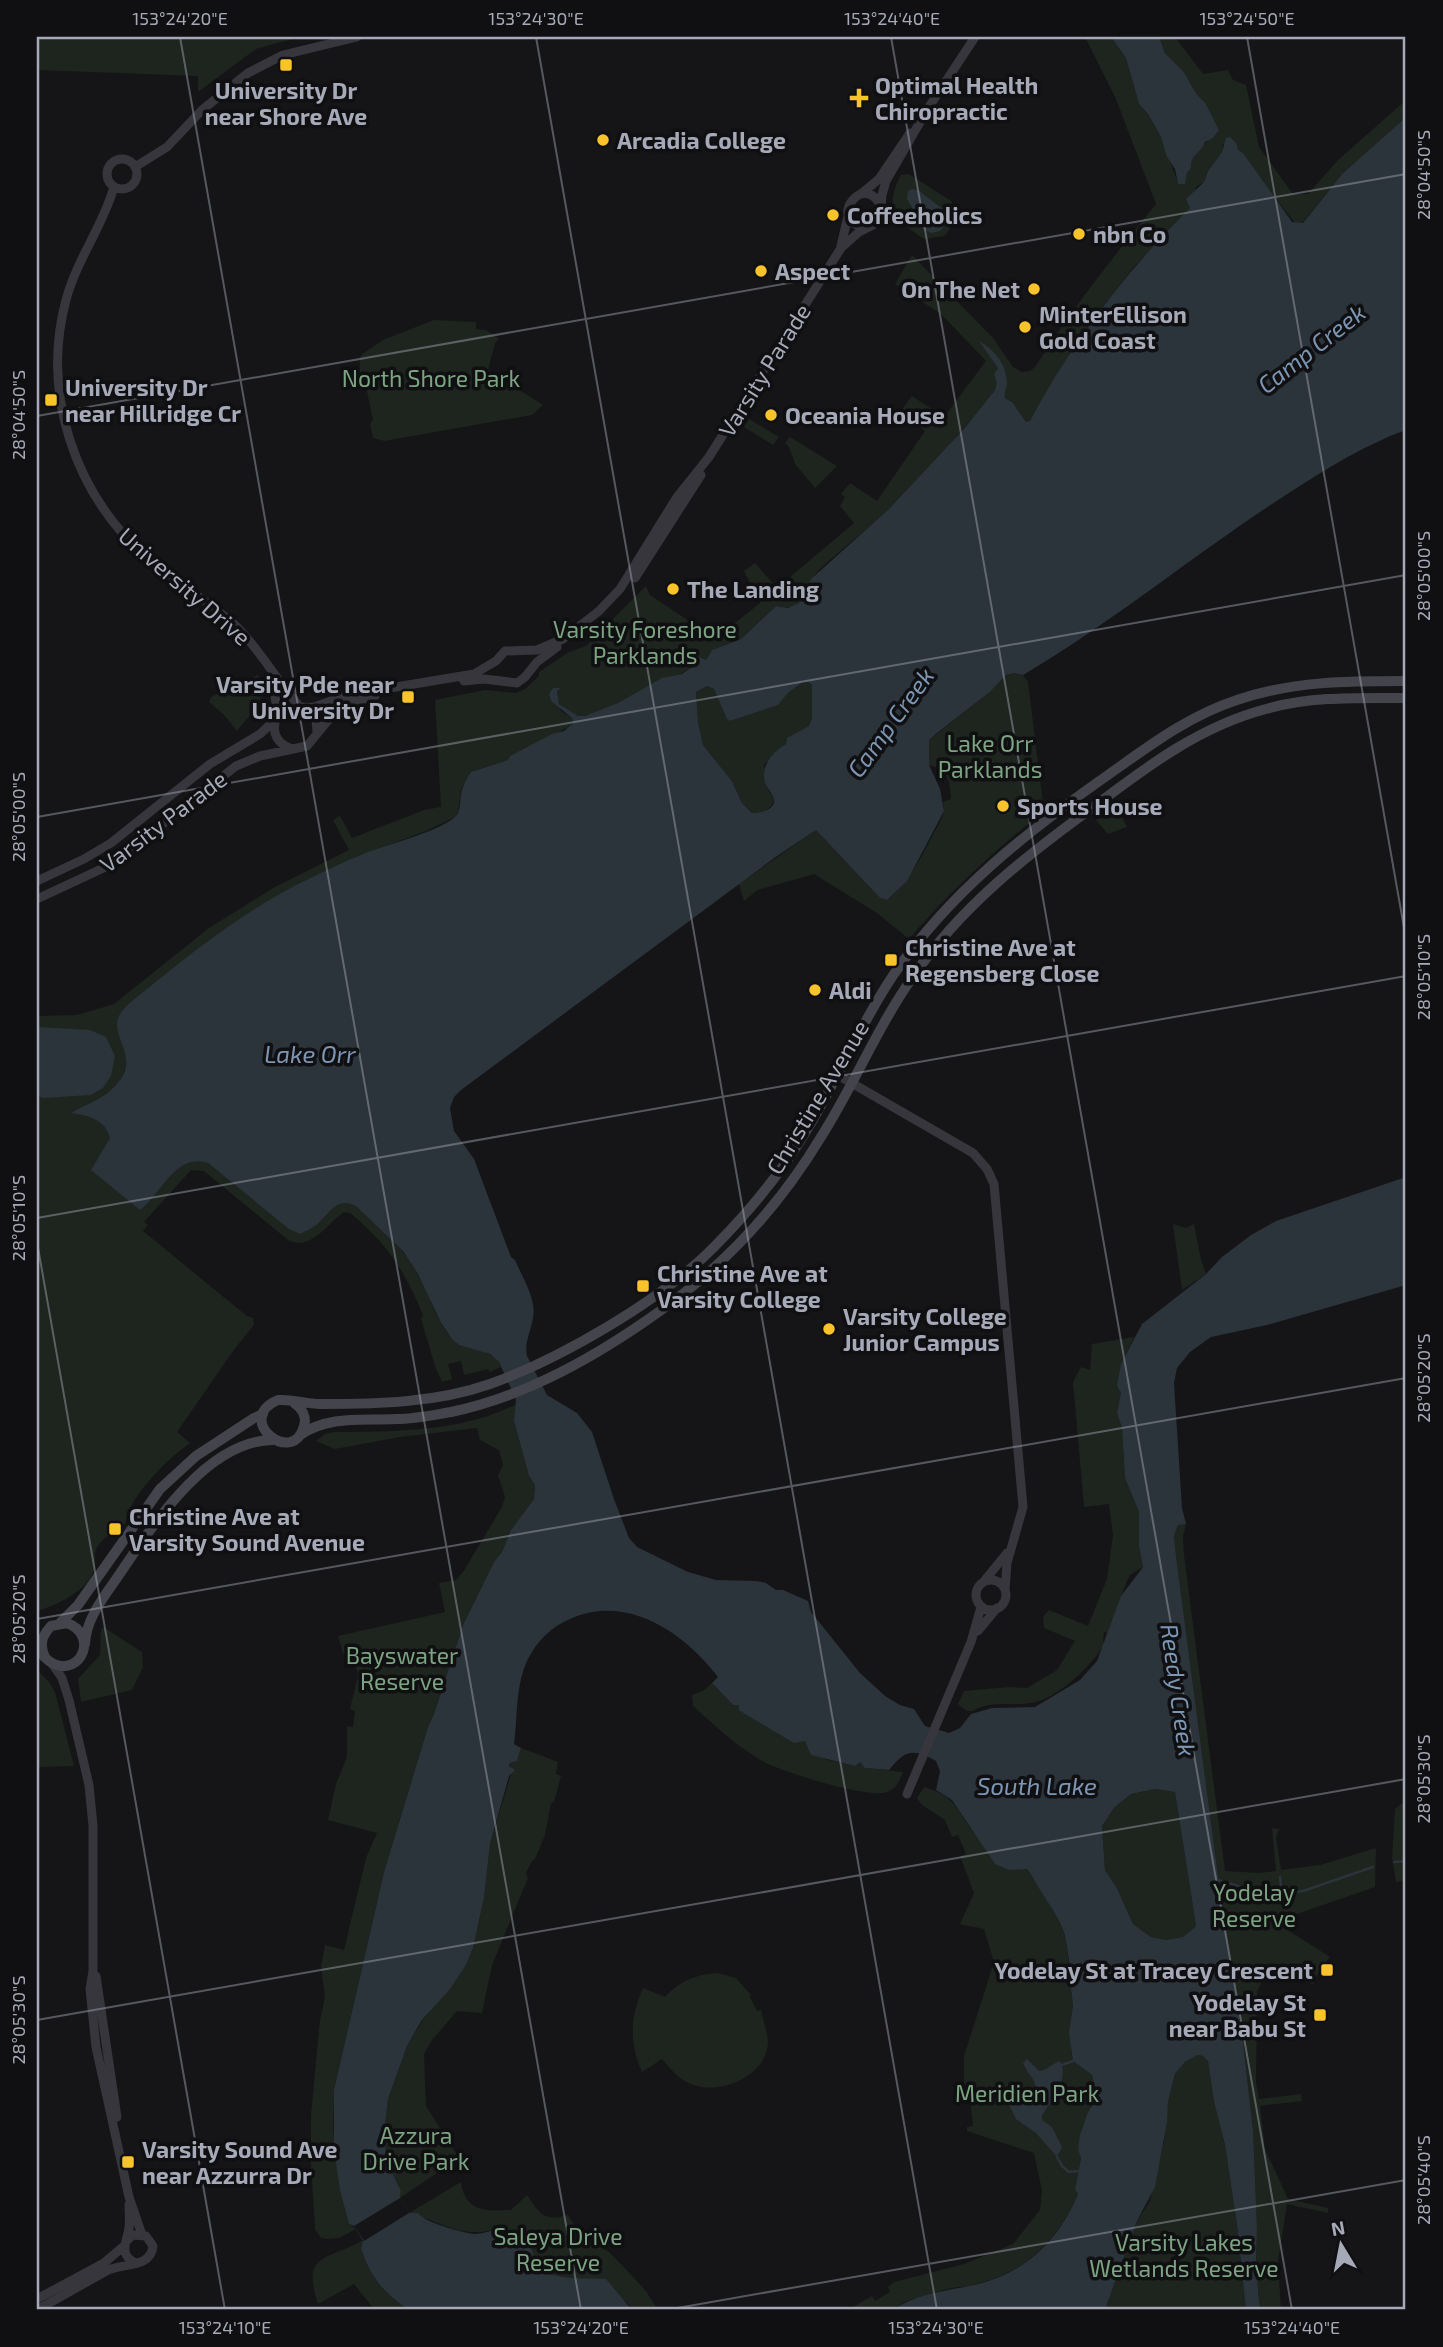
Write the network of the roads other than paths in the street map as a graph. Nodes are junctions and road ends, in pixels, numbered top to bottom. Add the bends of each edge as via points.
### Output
1 (357, 37) edge
2 (975, 37) edge
3 (927, 110) junction
4 (135, 167) junction
5 (114, 187) junction
6 (861, 194) junction
7 (881, 208) junction
8 (848, 215) junction
9 (868, 227) junction
10 (841, 248) junction
11 (709, 457) junction
12 (517, 651) junction
13 (496, 661) junction
14 (270, 670) junction
15 (528, 672) junction
16 (1406, 681) edge
17 (506, 683) junction
18 (1406, 698) edge
19 (301, 707) junction
20 (277, 717) junction
21 (315, 737) junction
22 (292, 750) junction
23 (1111, 773) junction
24 (1119, 787) junction
25 (37, 881) edge
26 (37, 899) edge
27 (836, 1074) junction
28 (850, 1084) junction
29 (714, 1247) junction
30 (705, 1256) junction
31 (719, 1263) junction
32 (294, 1402) junction
33 (263, 1415) junction
34 (300, 1435) junction
35 (273, 1440) junction
36 (1012, 1544) junction
37 (984, 1581) junction
38 (1005, 1590) junction
39 (981, 1607) junction
40 (997, 1608) junction
41 (56, 1625) junction
42 (37, 1627) edge
43 (971, 1642) junction
44 (85, 1644) junction
45 (44, 1656) edge
46 (75, 1662) junction
47 (69, 1700) junction
48 (907, 1794) dead end
49 (129, 2197) junction
50 (142, 2235) junction
51 (125, 2244) junction
52 (135, 2263) junction
53 (37, 2299) edge
54 (37, 2310) edge

1 - 4 street via 283,55 248,73 202,110 167,147
2 - 3 street
3 - 6 street via 879,179
3 - 7 street via 886,181
4 - 5 street via 132,185
4 - 5 street via 128,160 113,161 106,174
5 - 14 street, University Drive via 73,276 60,326 58,384 68,438 89,486 117,527 146,558 238,628
6 - 7 street via 872,195
6 - 8 street via 850,202
7 - 9 street via 880,218
8 - 9 street via 853,223
8 - 10 street, Varsity Parade
9 - 10 street, Varsity Parade
10 - 11 street, Varsity Parade
11 - 12 street, Varsity Parade via 605,605 562,639 537,650
11 - 15 street, Varsity Parade via 622,595
12 - 13 street, Varsity Parade via 505,652
12 - 15 street via 528,662
13 - 17 street via 497,677
13 - 19 street, Varsity Parade via 474,674
14 - 19 street, University Drive
14 - 20 street, University Drive
15 - 17 street, Varsity Parade via 522,681
16 - 23 main road, Christine Avenue via 1309,683 1238,700 1181,726
17 - 21 street, Varsity Parade via 459,681 349,702 335,710
18 - 24 main road, Christine Avenue via 1320,699 1247,715 1180,745
19 - 20 street, Varsity Parade via 288,708
19 - 21 street via 316,719
20 - 22 street via 276,738
20 - 25 street, Varsity Parade via 111,843
21 - 22 street, Varsity Parade via 307,746
22 - 26 street, Varsity Parade via 236,766 111,864
23 - 24 main road
23 - 27 main road, Christine Avenue via 1008,849 942,915 895,973
24 - 28 main road, Christine Avenue via 1031,853 966,912 912,977
27 - 28 street
27 - 29 main road, Christine Avenue via 793,1150
28 - 31 main road, Christine Avenue via 802,1166 767,1213
28 - 36 street via 973,1153 994,1184 1023,1500
29 - 30 main road, Christine Avenue
29 - 31 main road
30 - 31 main road
30 - 32 main road, Christine Avenue via 649,1299 541,1362 498,1381 416,1400
31 - 34 main road, Christine Avenue via 649,1318 548,1379 505,1397 420,1418 333,1421
32 - 33 main road, Christine Avenue via 273,1402
32 - 34 main road via 305,1417
33 - 35 main road via 264,1429
33 - 41 main road, Christine Avenue via 196,1455 160,1489 78,1605
34 - 35 main road, Christine Avenue via 289,1442
35 - 44 main road, Christine Avenue via 256,1441 229,1454 180,1492 99,1604
36 - 37 street
36 - 38 street
37 - 38 street via 991,1580
37 - 39 street via 976,1593
38 - 40 street
39 - 40 street
39 - 43 street
40 - 43 street
41 - 42 main road
41 - 44 main road via 74,1626
41 - 45 main road via 42,1638
43 - 48 street
44 - 46 main road
45 - 46 main road via 63,1666
45 - 47 street via 62,1678
46 - 47 street via 68,1677
47 - 49 street via 92,1805 93,1971
49 - 50 street
49 - 51 street
50 - 51 street via 133,2235
50 - 52 street via 153,2251 149,2259
51 - 52 street via 125,2255
51 - 53 street via 104,2263
52 - 54 street via 108,2270

